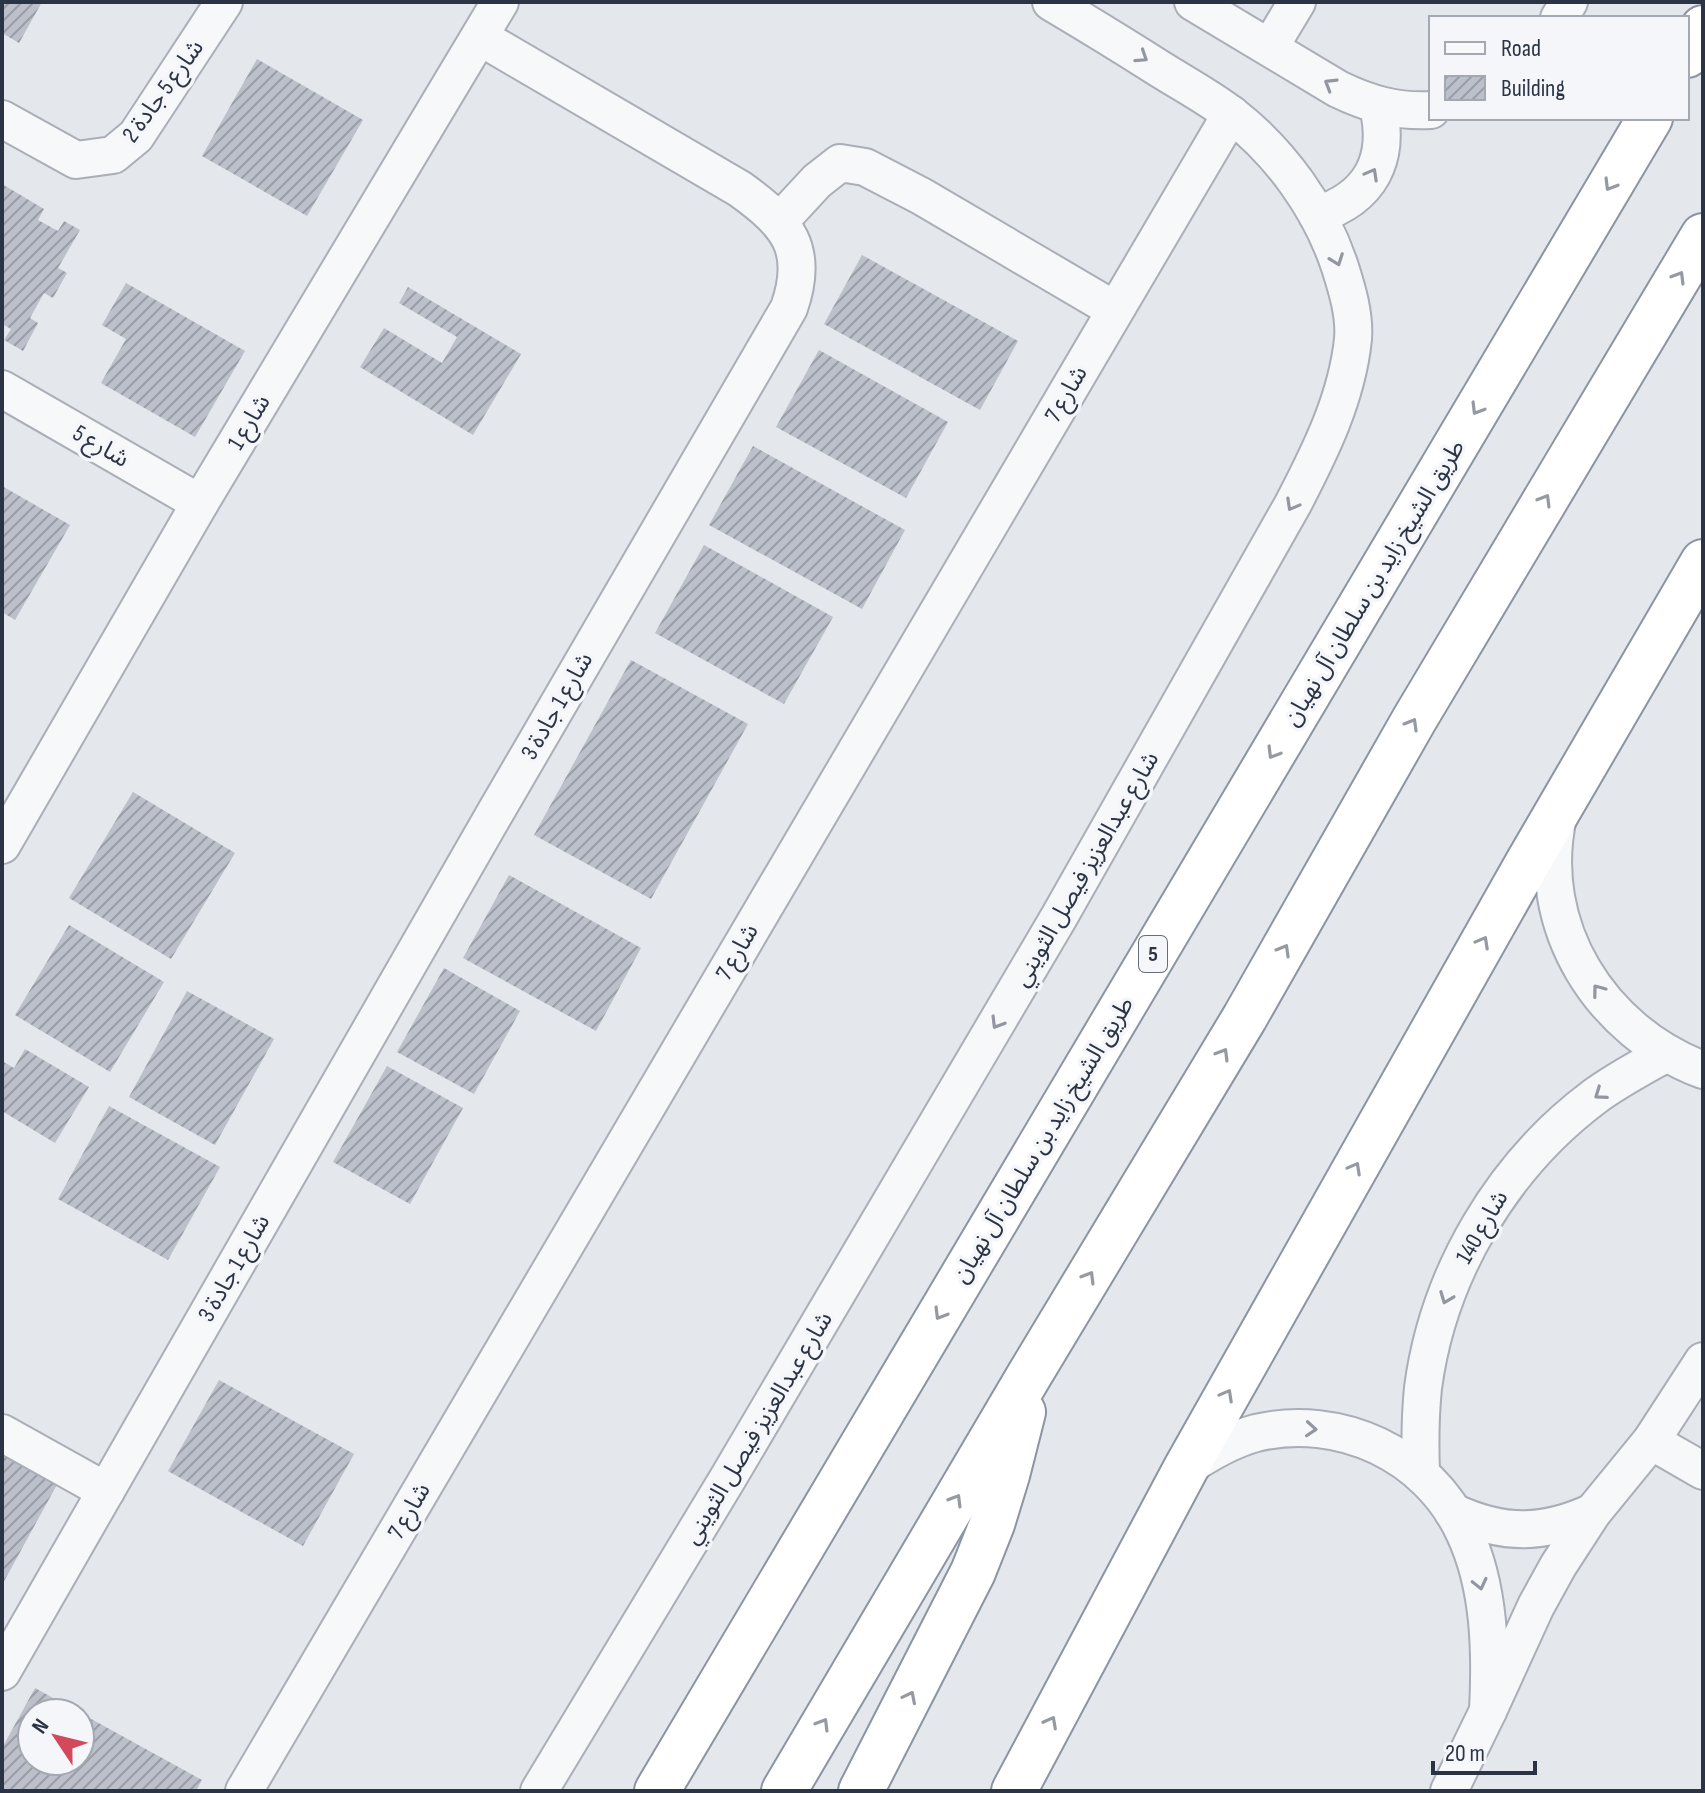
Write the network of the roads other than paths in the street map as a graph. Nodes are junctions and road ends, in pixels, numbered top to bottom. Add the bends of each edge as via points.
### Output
1 (224, 2) edge
2 (500, 2) edge
3 (1051, 2) edge
4 (1193, 2) edge
5 (1297, 2) edge
6 (1100, 15) edge
7 (1703, 28) edge
8 (480, 37) junction
9 (1270, 47) junction
10 (1689, 52) edge
11 (1378, 106) junction
12 (1429, 110) edge
13 (1231, 114) junction
14 (2, 119) edge
15 (1649, 120) edge
16 (1317, 215) junction
17 (779, 222) junction
18 (1703, 236) edge
19 (1115, 310) junction
20 (2, 389) edge
21 (200, 503) junction
22 (1703, 562) edge
23 (1559, 810) junction
24 (2, 845) edge
25 (1667, 1053) junction
26 (1703, 1070) edge
27 (1703, 1361) edge
28 (1030, 1374) junction
29 (2, 1433) edge
30 (1651, 1441) junction
31 (1186, 1468) junction
32 (1703, 1471) edge
33 (1421, 1473) junction
34 (106, 1491) junction
35 (1453, 1512) junction
36 (1593, 1512) junction
37 (2, 1672) edge
38 (1488, 1711) junction
39 (244, 1791) edge
40 (539, 1791) edge
41 (657, 1791) edge
42 (784, 1791) edge
43 (861, 1791) edge
44 (1014, 1791) edge
45 (1449, 1791) edge

1 - 14 street, شارع 5 جادة 2 via 136,136 113,155 76,160
2 - 8 street, شارع 1
3 - 6 street, شارع عبدالعزيز فيصل الثويني
4 - 9 street
5 - 9 street
6 -> 13 street, شارع عبدالعزيز فيصل الثويني
7 - 10 highway
8 - 17 street, شارع 1 جادة 3 via 740,189
8 - 21 street, شارع 1
11 -> 9 street via 1338,89
11 - 12 street
16 -> 11 street via 1350,201 1373,175 1383,141
13 - 16 street, شارع عبدالعزيز فيصل الثويني via 1273,154
13 - 19 street, شارع 7
15 -> 41 highway, طريق الشيخ زايد بن سلطان آل نهيان / 5
16 -> 40 street, شارع عبدالعزيز فيصل الثويني via 1349,294 1353,336 1345,382 1313,466 1059,917
17 - 19 street via 840,163 865,167
17 - 34 street, شارع 1 جادة 3 via 797,262 789,308
28 -> 18 highway
19 - 39 street, شارع 7
20 - 21 street, شارع 5
21 - 24 street, شارع 1
22 - 23 highway
25 -> 23 street via 1612,1008 1569,943 1554,891 1553,837
31 -> 23 highway
25 - 26 street
25 -> 33 street, شارع 140 via 1561,1125 1512,1178 1479,1226 1459,1264 1431,1345 1423,1387
27 - 30 street
42 -> 28 highway
43 -> 28 highway via 973,1572 1007,1475
29 - 34 street
30 - 32 street
30 - 36 street
31 -> 33 street via 1229,1442 1304,1428 1366,1440
44 -> 31 highway
33 - 35 street
34 - 37 street, شارع 1 جادة 3
35 - 36 street via 1513,1530 1554,1527
35 -> 38 street via 1483,1595
36 - 38 street via 1536,1606
38 - 45 street

